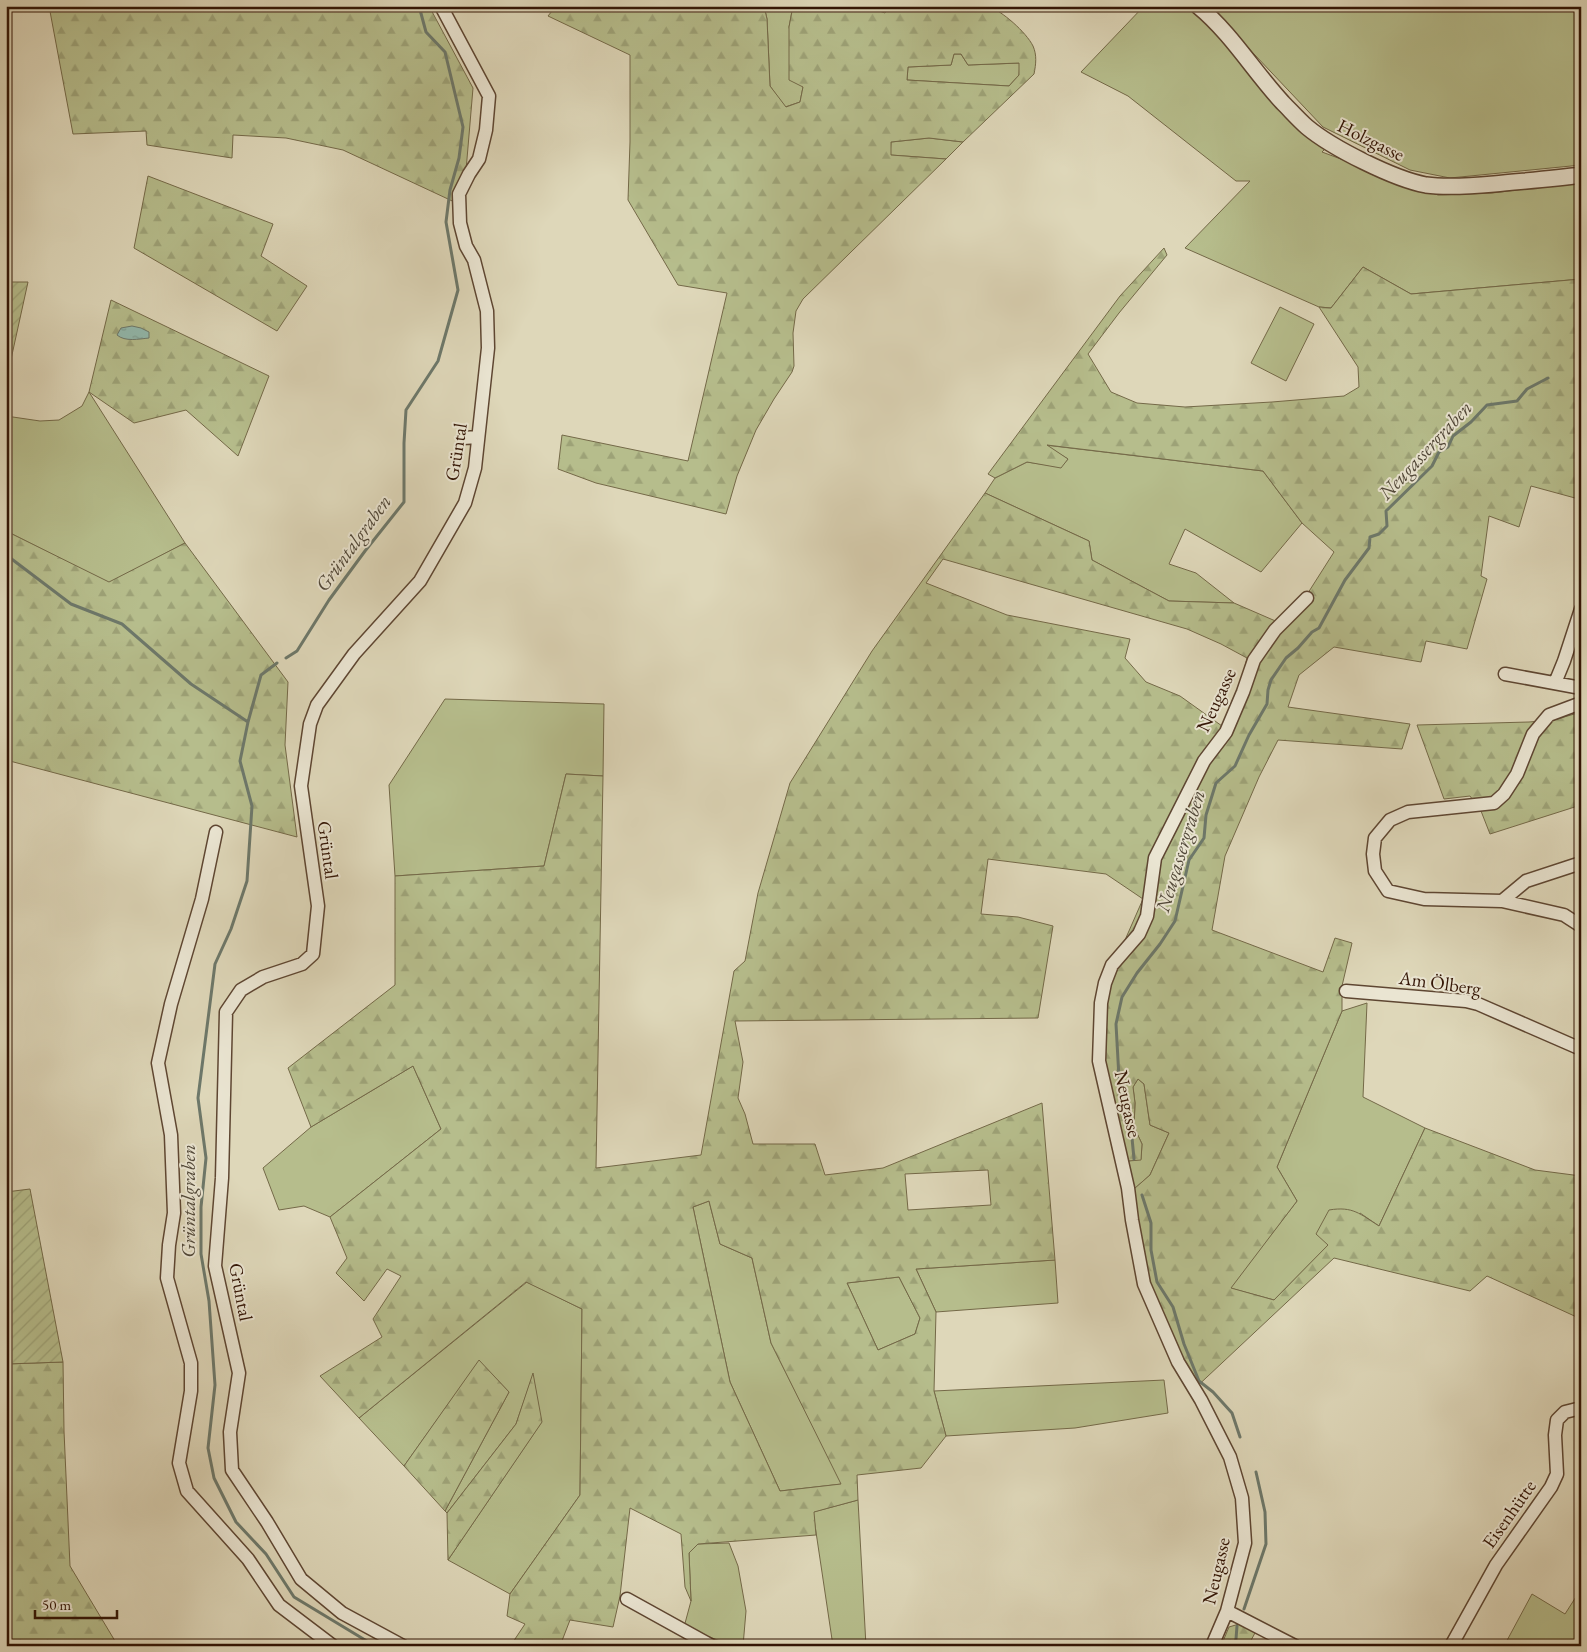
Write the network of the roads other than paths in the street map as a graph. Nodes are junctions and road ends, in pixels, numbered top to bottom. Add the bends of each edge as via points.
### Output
1 (441, 6) edge
2 (1198, 6) edge
3 (1581, 175) edge
4 (478, 437) junction
5 (463, 438) dead end
6 (1307, 598) dead end
7 (1581, 609) edge
8 (1505, 674) dead end
9 (1555, 683) junction
10 (1581, 688) edge
11 (1581, 703) edge
12 (216, 832) dead end
13 (1581, 863) edge
14 (1502, 901) junction
15 (1581, 926) edge
16 (1346, 992) dead end
17 (1581, 1049) edge
18 (1581, 1408) edge
19 (627, 1599) dead end
20 (1227, 1611) junction
21 (333, 1646) edge
22 (403, 1646) edge
23 (712, 1646) edge
24 (1212, 1646) edge
25 (1295, 1646) edge
26 (1451, 1646) edge

1 - 4 street, Grüntal via 489,96 479,159 459,194 460,223 466,246 474,260 487,311 488,348
2 - 3 street, Holzgasse via 1224,30 1282,102 1307,127 1346,152 1387,172 1425,184 1445,186
4 - 5 street
4 - 22 street, Grüntal via 475,468 465,503 420,580 354,654 316,705 313,714 301,786 318,906 312,954 302,964 263,977 241,990 226,1012 222,1178 214,1266 239,1373 230,1432 232,1470 301,1579 342,1613
6 - 20 street, Neugasse via 1274,630 1254,660 1226,732 1204,761 1155,858 1147,916 1139,934 1112,964 1101,1003 1099,1061 1128,1188 1144,1284 1178,1362 1230,1457 1242,1498 1245,1543
7 - 9 street
8 - 9 street
9 - 10 street
11 - 14 street via 1549,715 1533,734 1517,774 1494,803 1408,812 1390,820 1375,838 1375,871 1388,891 1424,899
12 - 21 street via 202,899 171,1004 158,1063 171,1135 174,1213 167,1278 191,1363 191,1391 179,1464 187,1491 248,1559 279,1604
13 - 14 street via 1526,881
14 - 15 street via 1564,916
16 - 17 street, Am Ölberg via 1466,1001
18 - 26 street, Eisenhütte via 1565,1412 1557,1420 1557,1474 1551,1487 1496,1565
19 - 23 street
20 - 24 street, Neugasse
20 - 25 street

